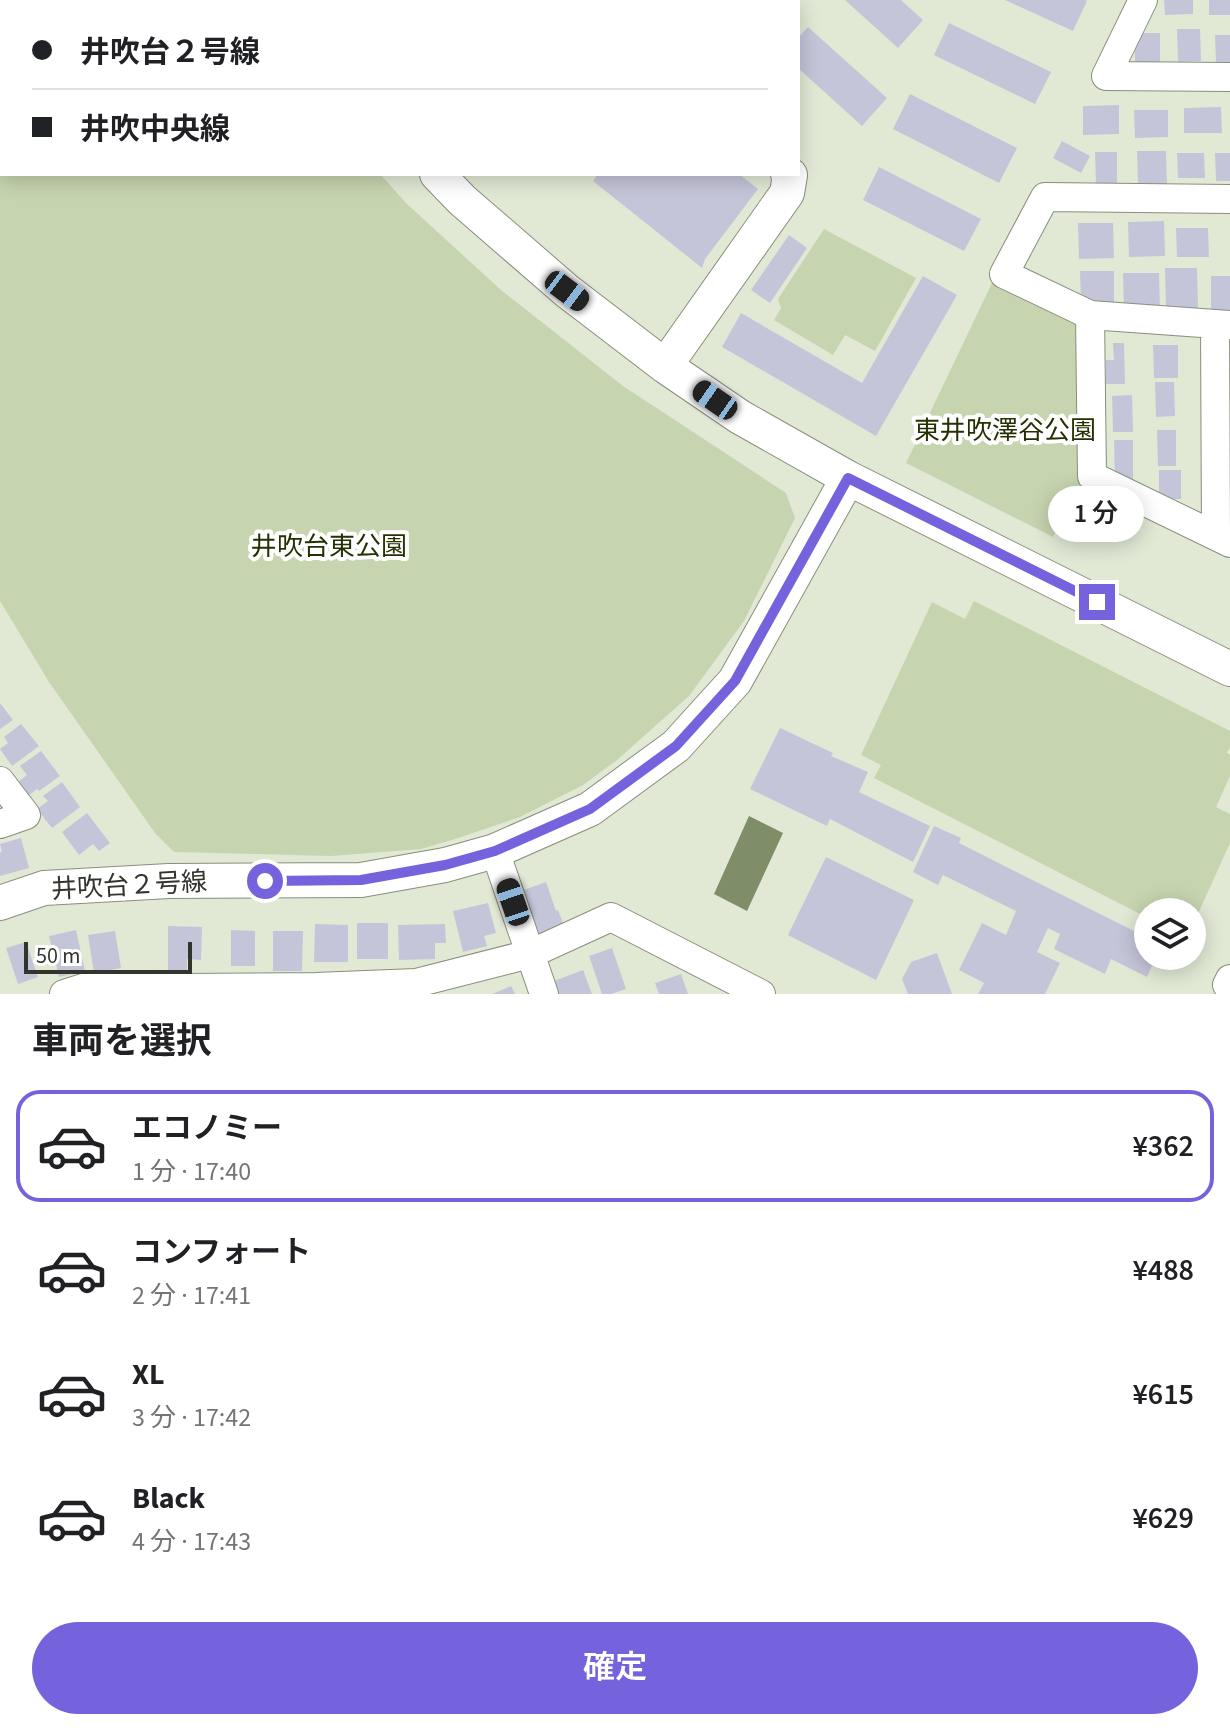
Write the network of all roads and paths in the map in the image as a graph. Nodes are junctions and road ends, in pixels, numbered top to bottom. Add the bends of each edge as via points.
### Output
1 (1143, 0) edge
2 (1230, 77) edge
3 (439, 176) edge
4 (790, 176) edge
5 (1230, 199) edge
6 (1090, 315) junction
7 (1222, 325) edge
8 (665, 366) junction
9 (848, 478) junction
10 (1223, 540) edge
11 (1230, 669) edge
12 (0, 781) edge
13 (0, 824) edge
14 (495, 851) junction
15 (0, 903) edge
16 (530, 954) junction
17 (1230, 979) edge
18 (1230, 987) edge
19 (180, 991) edge
20 (64, 994) edge
21 (544, 994) edge
22 (761, 994) edge

1 - 2 street via 1106,76
3 - 8 street via 567,291
4 - 8 street via 787,193
5 - 6 street via 1045,197 1004,274
6 - 7 street
6 - 10 street via 1092,476
7 - 10 street
8 - 9 street via 740,417
9 - 11 street
9 - 14 street, 井吹台２号線 via 735,681 676,746 590,809
12 - 13 street via 26,815
14 - 15 street, 井吹台２号線 via 361,880 44,888
14 - 16 street
16 - 19 street via 416,983
16 - 21 street
16 - 22 street via 611,917
17 - 18 street
19 - 20 street via 89,986

